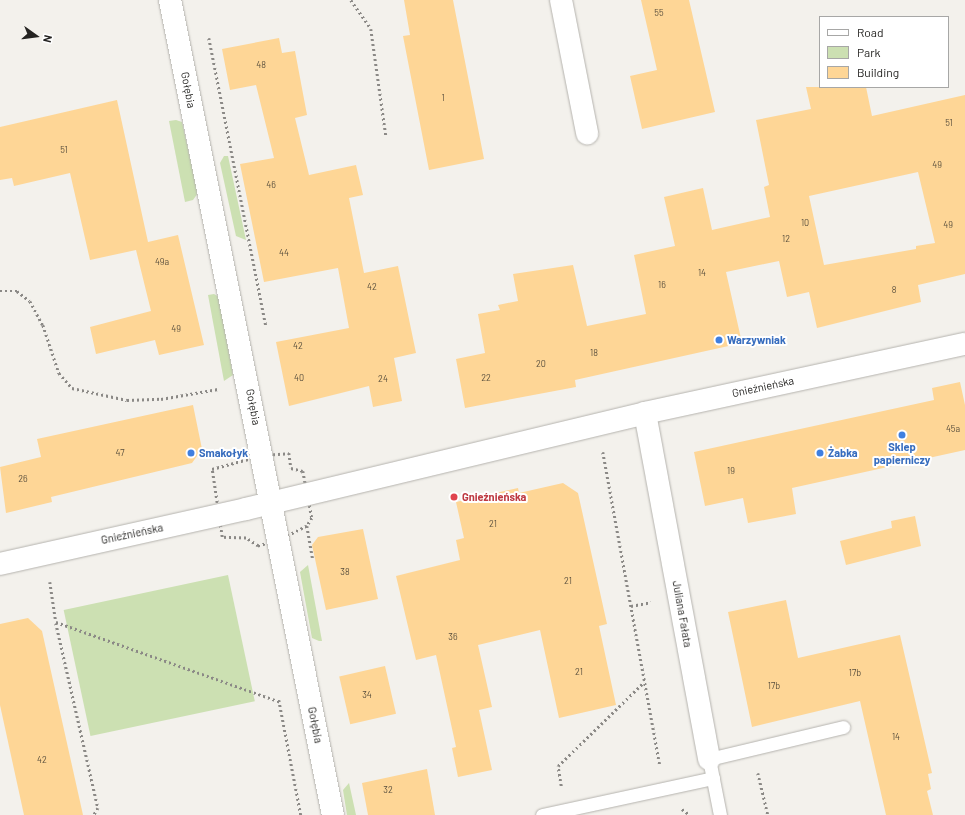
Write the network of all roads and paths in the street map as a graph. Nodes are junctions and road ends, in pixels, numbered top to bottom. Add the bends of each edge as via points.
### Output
1 (170, 0) edge
2 (351, 0) edge
3 (561, 0) edge
4 (207, 31) dead end
5 (587, 133) dead end
6 (386, 136) dead end
7 (0, 291) edge
8 (262, 300) dead end
9 (965, 344) edge
10 (222, 388) dead end
11 (645, 413) junction
12 (598, 424) junction
13 (235, 455) dead end
14 (237, 462) dead end
15 (271, 502) junction
16 (0, 564) edge
17 (48, 574) dead end
18 (56, 622) junction
19 (644, 682) junction
20 (313, 712) junction
21 (843, 727) dead end
22 (754, 748) junction
23 (711, 769) junction
24 (665, 788) junction
25 (565, 810) junction
26 (94, 815) edge
27 (333, 815) edge
28 (542, 815) edge
29 (720, 815) edge
30 (768, 815) edge

1 - 15 street, Gołębia
2 - 6 path via 371,29
3 - 5 street
4 - 8 path
7 - 10 path via 17,291 30,301 43,324 59,373 72,388 127,400 161,399
9 - 11 street, Gnieźnieńska
11 - 12 street, Gnieźnieńska
11 - 23 street, Juliana Fałata
12 - 15 street, Gnieźnieńska
12 - 19 path
13 - 14 path
15 - 16 street, Gnieźnieńska
15 - 20 street, Gołębia
17 - 18 path
18 - 20 path
18 - 26 path via 98,808
19 - 24 path
19 - 25 path via 558,766
20 - 27 street, Gołębia
21 - 22 lane
22 - 23 lane
22 - 30 path
23 - 24 lane
23 - 29 lane, Juliana Fałata
24 - 25 lane
25 - 28 lane

